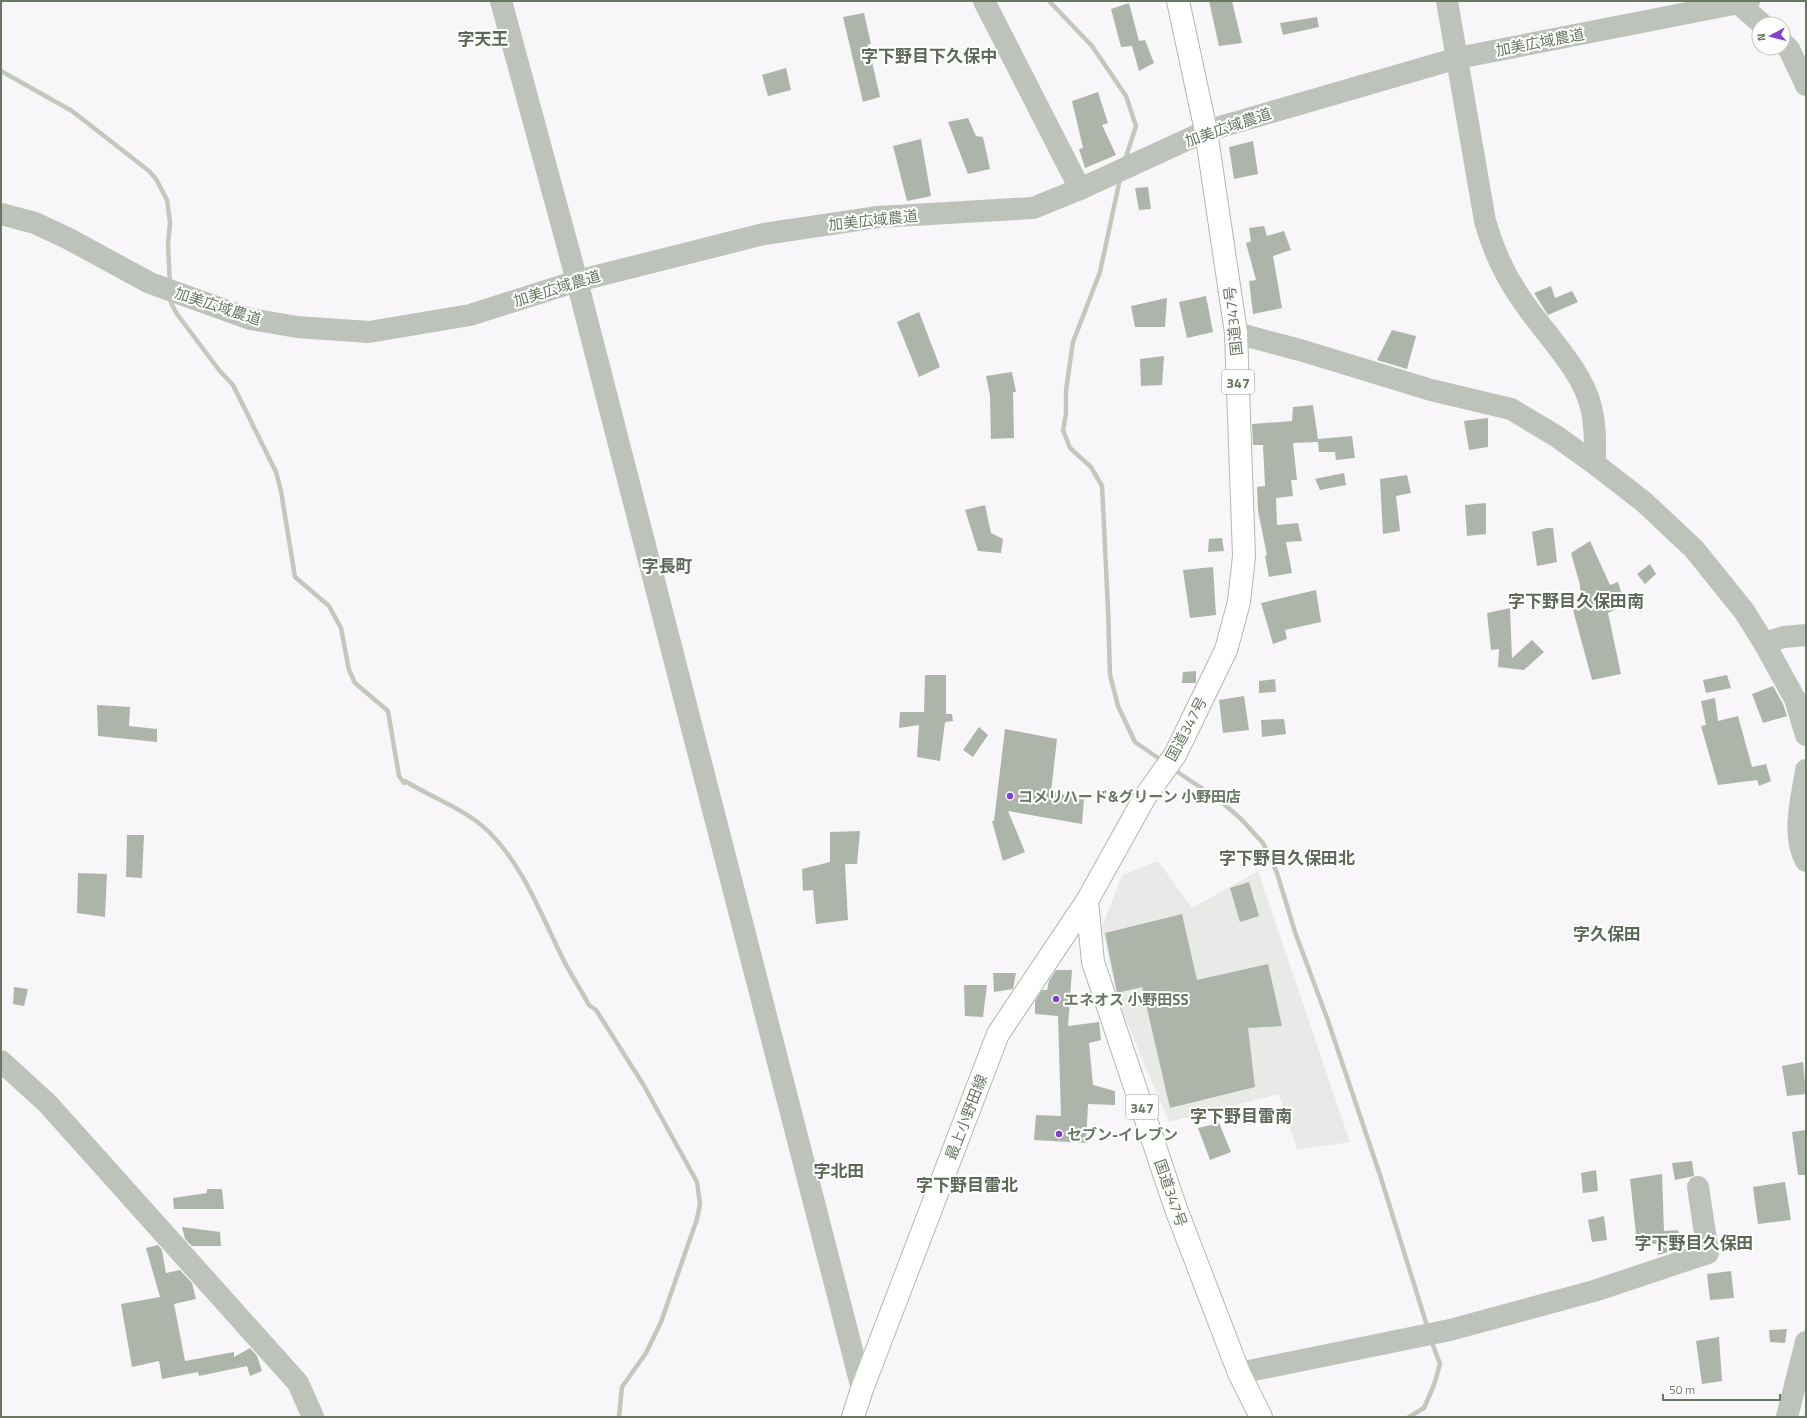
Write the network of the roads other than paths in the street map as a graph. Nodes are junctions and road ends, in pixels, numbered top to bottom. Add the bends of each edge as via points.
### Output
1 (501, 1) edge
2 (984, 1) edge
3 (1178, 1) edge
4 (1447, 1) edge
5 (1744, 2) edge
6 (1755, 16) edge
7 (1791, 53) edge
8 (1458, 58) junction
9 (1806, 85) edge
10 (1206, 131) junction
11 (1080, 189) junction
12 (1, 214) edge
13 (577, 281) junction
14 (1236, 333) junction
15 (1595, 464) junction
16 (1806, 635) edge
17 (1764, 643) junction
18 (1806, 735) edge
19 (1806, 770) edge
20 (1806, 862) edge
21 (1087, 901) junction
22 (1, 1061) edge
23 (1698, 1187) dead end
24 (1806, 1342) edge
25 (1239, 1373) junction
26 (862, 1389) junction
27 (312, 1417) edge
28 (853, 1417) edge
29 (1261, 1417) edge
30 (1787, 1417) edge

1 - 13 street
2 - 11 street
3 - 10 main road, 国道347号 / 347
4 - 8 street
5 - 6 street
5 - 8 street, 加美広域農道
7 - 9 street
8 - 10 street, 加美広域農道
8 - 15 street via 1463,97 1492,245 1522,300 1583,387 1591,406 1595,432
10 - 11 street, 加美広域農道
10 - 14 main road, 国道347号 / 347
11 - 13 street, 加美広域農道 via 1033,208 878,217 764,234
12 - 13 street, 加美広域農道 via 35,223 150,283 250,319 297,327 369,332 470,315
13 - 26 street
14 - 15 street via 1431,390 1511,409 1556,436
14 - 21 main road, 国道347号 / 347 via 1244,556 1239,602 1226,650 1175,755 1145,797
15 - 17 street via 1644,502 1694,549 1744,611
16 - 17 street via 1784,637
17 - 18 street via 1795,699
19 - 20 street via 1798,836
21 - 25 main road, 国道347号 / 347 via 1093,962 1176,1209
21 - 26 main road, 最上小野田線 via 998,1034
22 - 27 street via 47,1103 298,1383
23 - 25 street via 1708,1253 1594,1291 1430,1334
24 - 30 street
25 - 29 main road, 国道347号 / 347
26 - 28 main road, 最上小野田線

